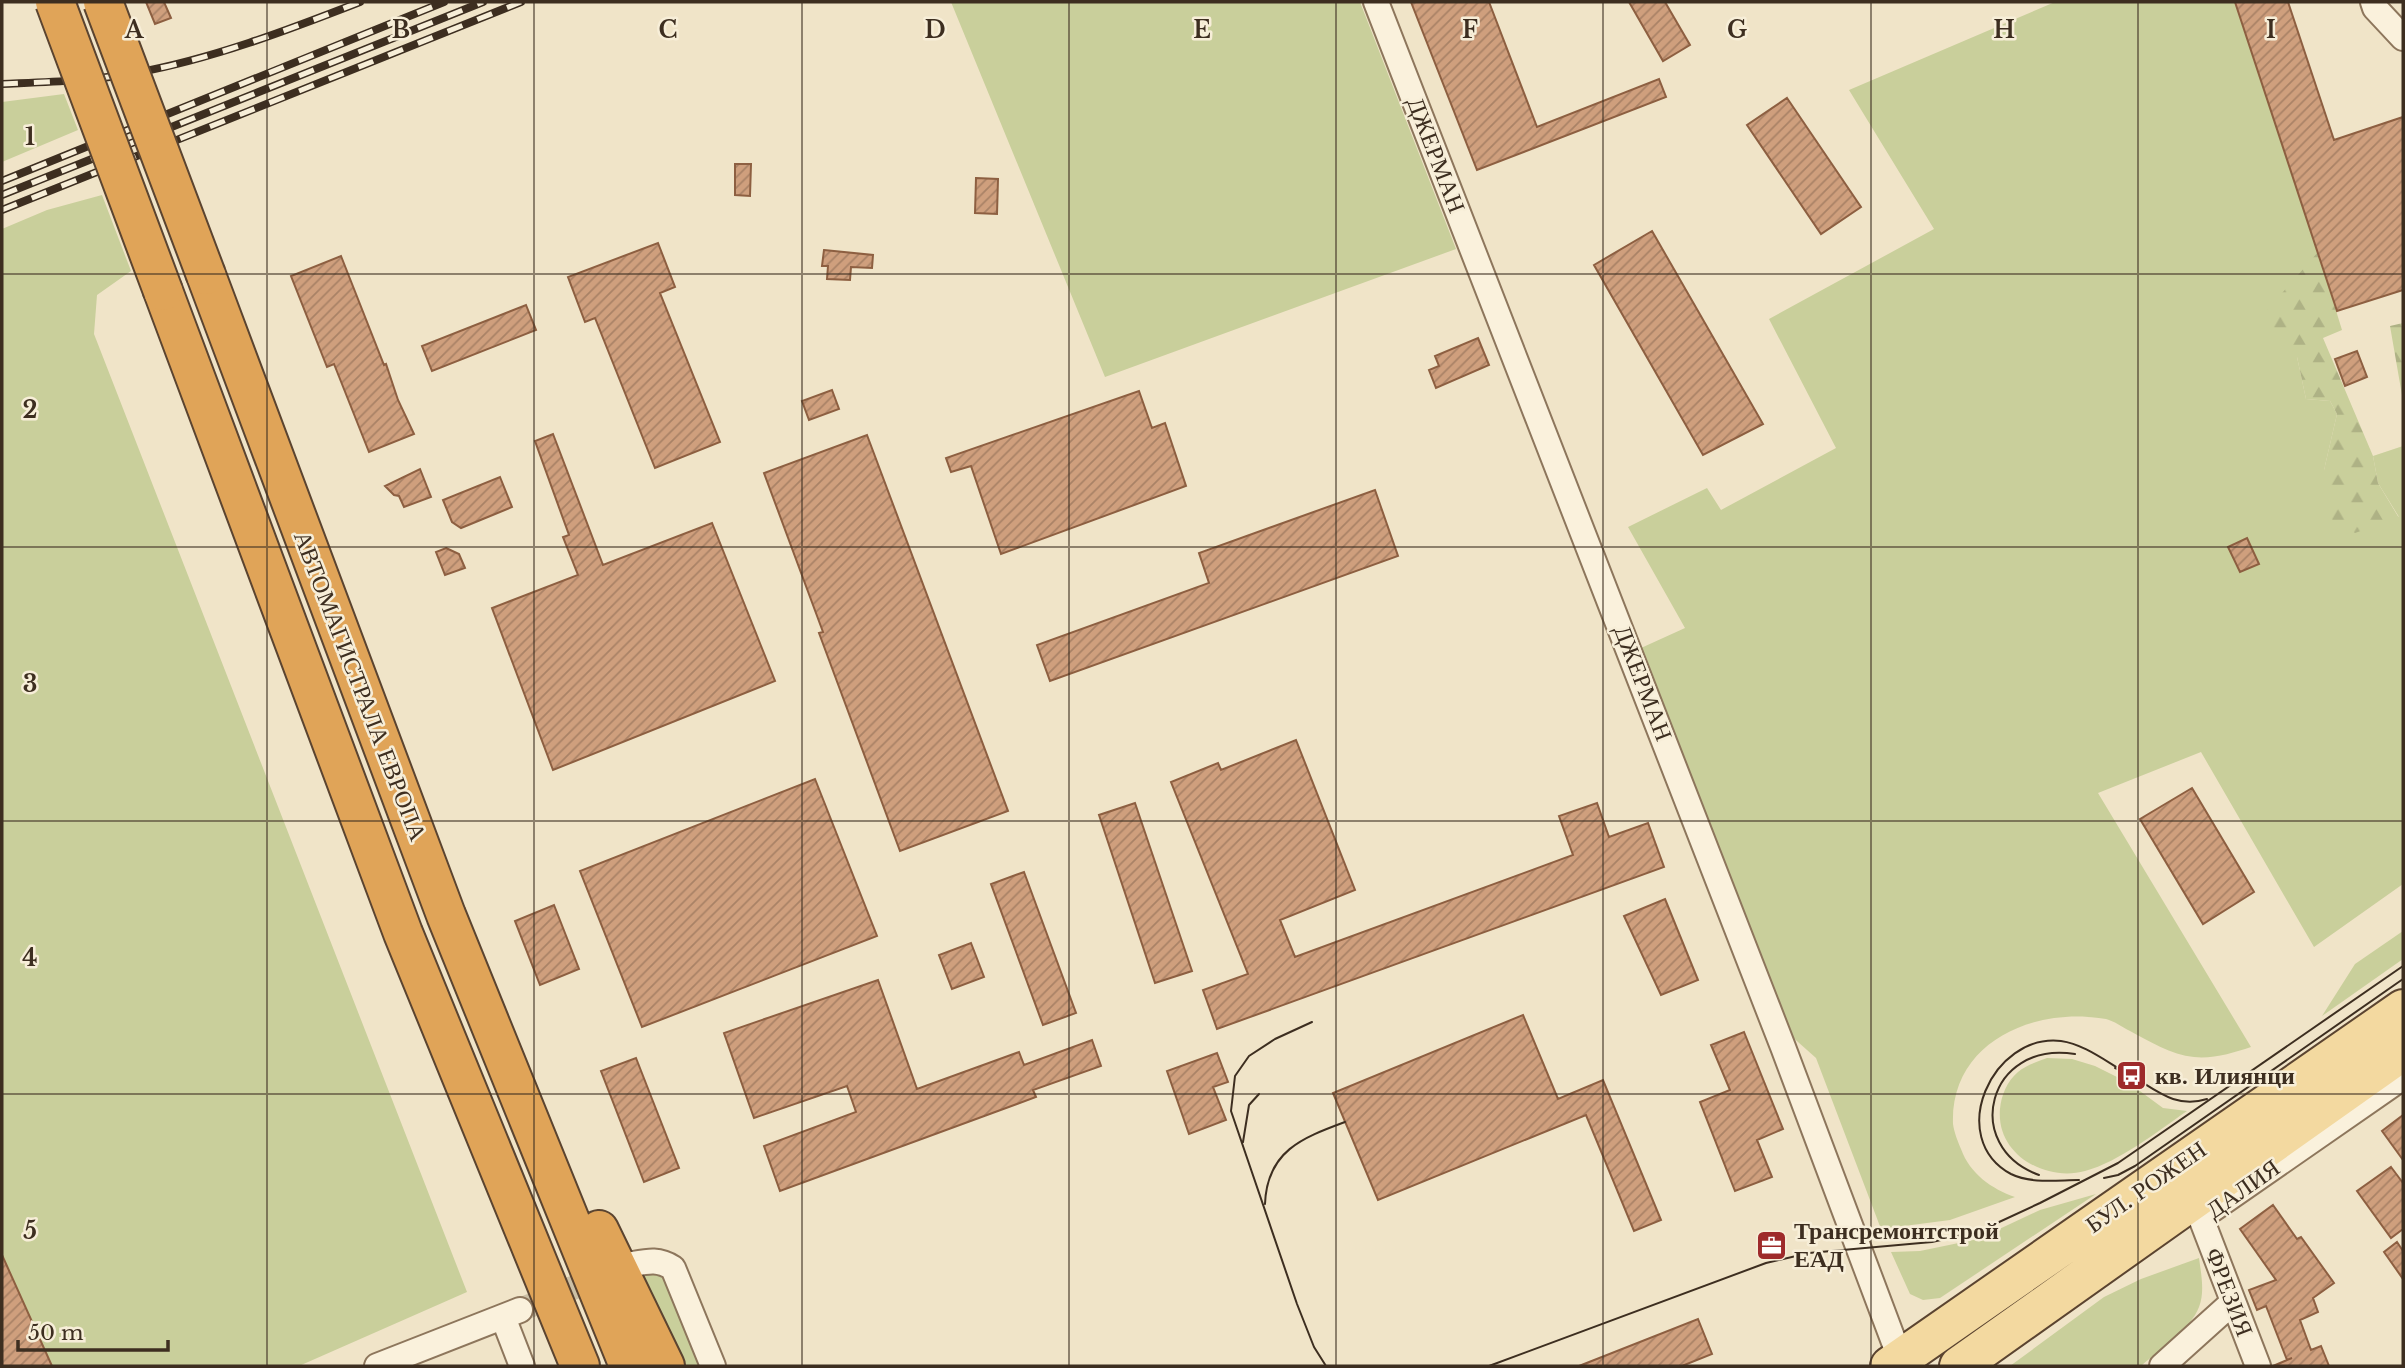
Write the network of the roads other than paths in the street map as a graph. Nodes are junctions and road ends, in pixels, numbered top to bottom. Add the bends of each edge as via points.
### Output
1 (55, 2) edge
2 (103, 2) edge
3 (1376, 2) edge
4 (2373, 2) edge
5 (2403, 38) edge
6 (446, 915) junction
7 (403, 933) junction
8 (2403, 1009) edge
9 (2403, 1051) edge
10 (2403, 1077) edge
11 (2201, 1218) junction
12 (633, 1264) tunnel mouth
13 (2073, 1284) junction
14 (2233, 1302) junction
15 (1898, 1364) edge
16 (377, 1366) edge
17 (522, 1366) edge
18 (555, 1366) edge
19 (580, 1366) edge
20 (629, 1366) edge
21 (665, 1366) edge
22 (713, 1366) edge
23 (1959, 1366) edge
24 (2162, 1366) edge
25 (2258, 1366) edge

1 - 7 highway, АВТОМАГИСТРАЛА ЕВРОПА, bridge
2 - 6 highway, АВТОМАГИСТРАЛА ЕВРОПА, bridge
3 - 15 street, ДЖЕРМАН via 1844,1205
4 - 5 street
6 - 20 highway, АВТОМАГИСТРАЛА ЕВРОПА
6 - 21 highway
7 - 18 highway
7 - 19 highway, АВТОМАГИСТРАЛА ЕВРОПА
8 - 15 main road, БУЛ. РОЖЕН
9 - 13 main road, БУЛ. РОЖЕН
10 - 11 street, ДАЛИЯ
11 - 13 street, ДАЛИЯ via 2144,1256
11 - 14 street, ФРЕЗИЯ
12 - 22 street via 653,1260 673,1268
13 - 23 main road, БУЛ. РОЖЕН
14 - 24 street
14 - 25 street, ФРЕЗИЯ
16 - 17 street via 511,1313

